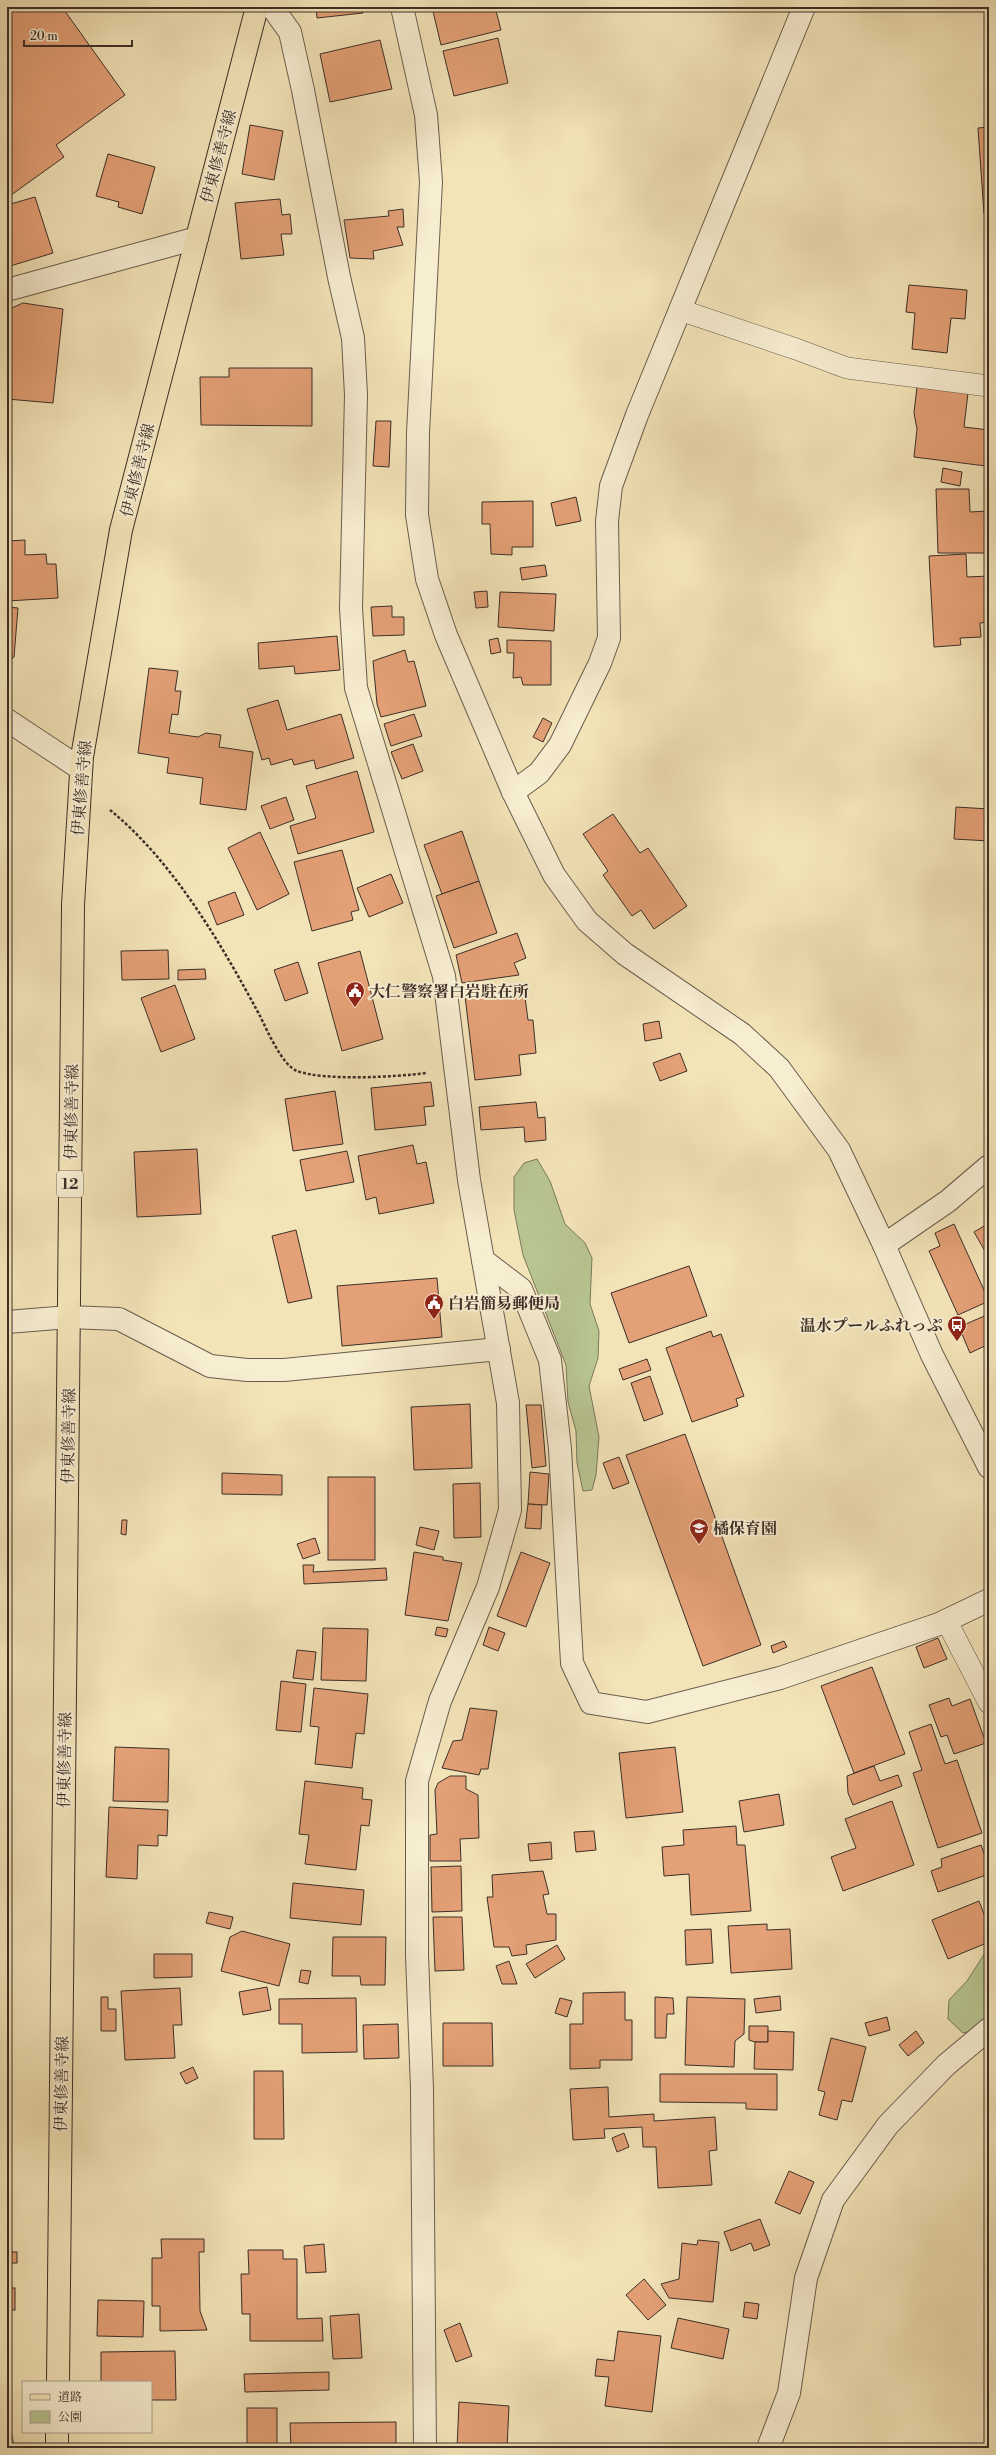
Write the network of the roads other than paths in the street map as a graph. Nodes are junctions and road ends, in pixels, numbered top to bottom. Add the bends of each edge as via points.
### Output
1 (257, 7) edge
2 (272, 7) edge
3 (402, 7) edge
4 (804, 7) edge
5 (197, 238) junction
6 (7, 290) edge
7 (680, 310) junction
8 (989, 386) edge
9 (7, 720) edge
10 (81, 778) junction
11 (513, 792) junction
12 (989, 1166) edge
13 (884, 1244) junction
14 (483, 1260) junction
15 (69, 1317) junction
16 (7, 1322) edge
17 (499, 1349) junction
18 (989, 1467) edge
19 (989, 1600) edge
20 (946, 1620) junction
21 (989, 1703) edge
22 (989, 2029) edge
23 (58, 2381) edge
24 (57, 2433) edge
25 (57, 2448) edge
26 (425, 2448) edge
27 (768, 2448) edge

1 - 5 main road, 伊東修善寺線 / 12
2 - 14 street via 290,32 353,338 356,395 351,608 356,688 444,976 469,1180
3 - 11 street via 426,115 431,182 418,432 417,514 420,545 427,579 446,635
4 - 7 street
5 - 6 street
5 - 10 main road, 伊東修善寺線 / 12 via 121,530
7 - 8 lane via 847,368
7 - 11 street via 611,486 606,521 609,638 607,644 560,745 539,773
9 - 10 street
10 - 15 main road, 伊東修善寺線 / 12 via 73,905
11 - 13 street via 554,875 587,921 625,954 742,1034 779,1068 838,1150
12 - 13 street via 948,1202
13 - 18 street via 932,1355
14 - 17 street
14 - 20 street via 521,1289 550,1360 560,1449 572,1663 591,1703 647,1712 780,1678
15 - 16 street
15 - 17 street via 119,1319 210,1366 247,1370 284,1370
15 - 23 main road, 伊東修善寺線 / 12
17 - 26 street via 508,1403 510,1510 488,1587 440,1701 417,1781 417,1955 422,2097
19 - 20 street
20 - 21 lane
22 - 27 street via 946,2065 888,2125 833,2200 806,2278 789,2393
24 - 25 main road

